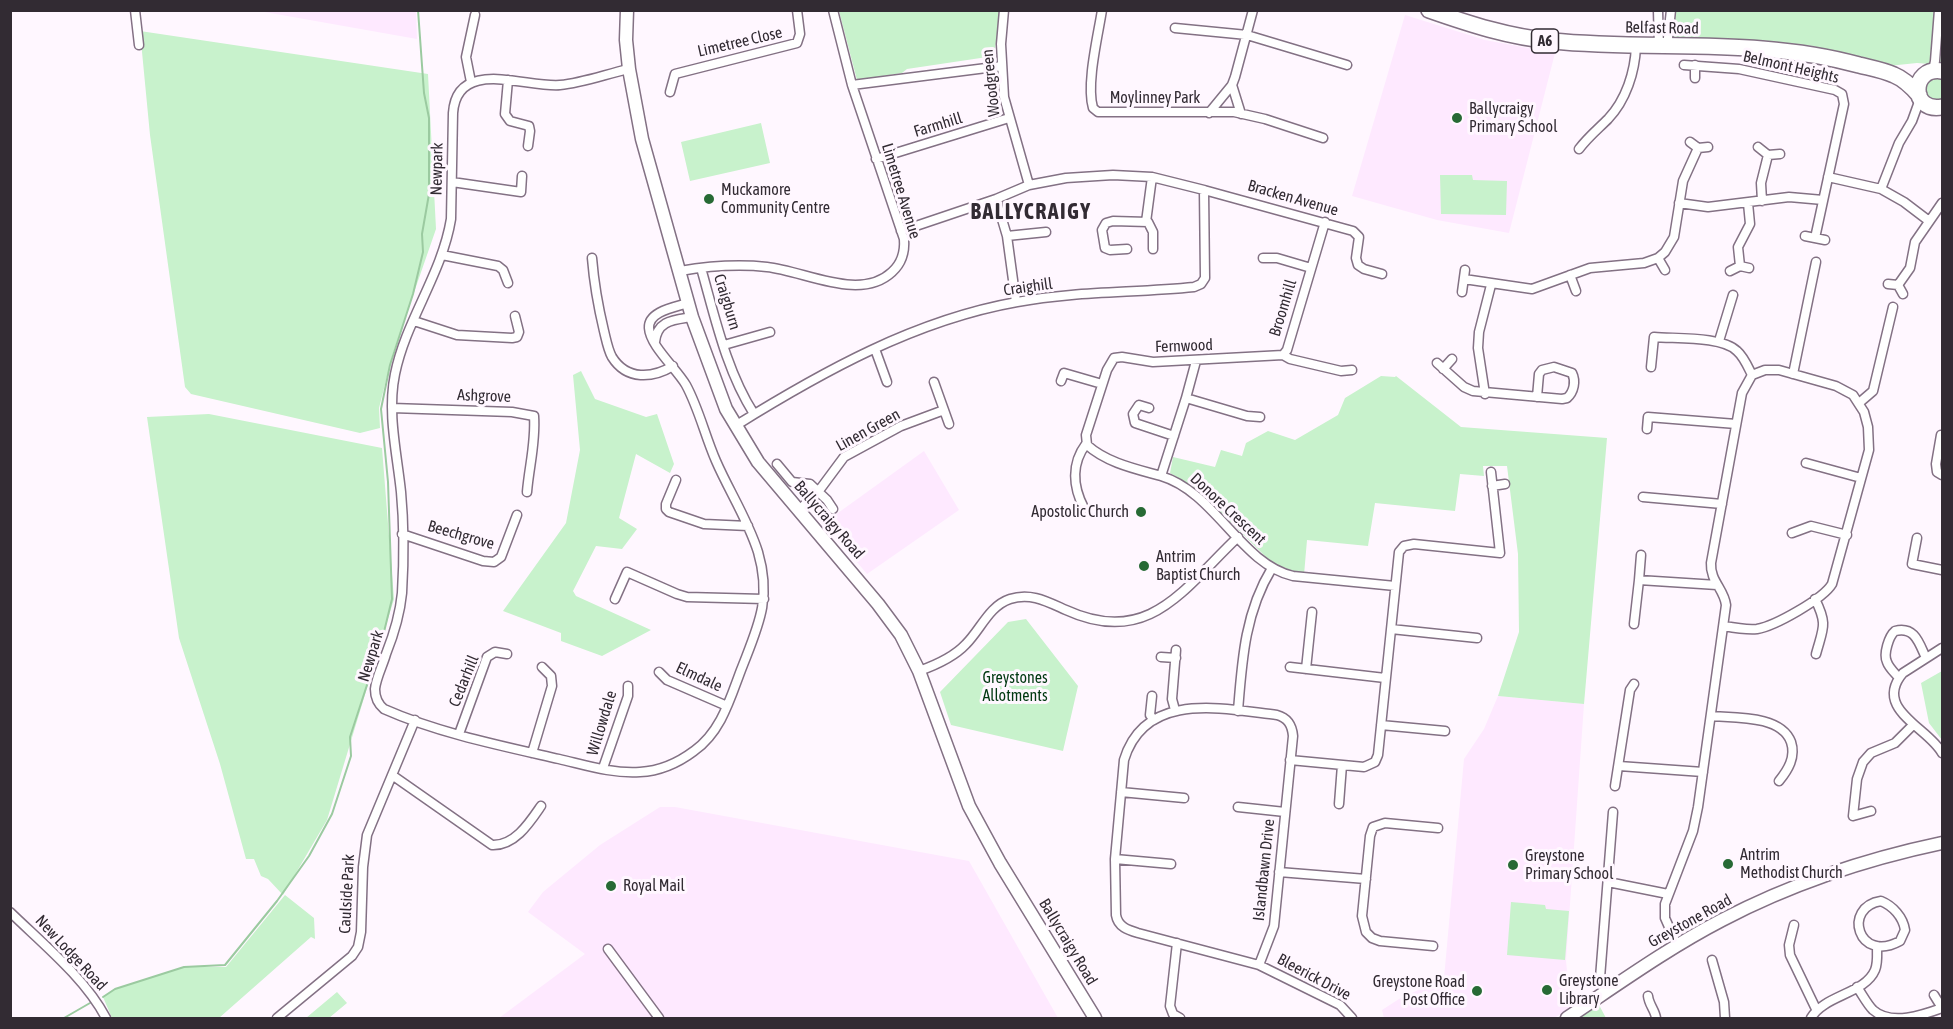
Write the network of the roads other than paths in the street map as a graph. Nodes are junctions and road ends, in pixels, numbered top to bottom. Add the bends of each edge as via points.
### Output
1 (135, 10) edge
2 (627, 10) edge
3 (797, 10) edge
4 (833, 10) edge
5 (1004, 10) edge
6 (1102, 10) edge
7 (1253, 10) edge
8 (1429, 10) edge
9 (1658, 10) edge
10 (1671, 10) edge
11 (1939, 10) edge
12 (475, 15) dead end
13 (1175, 28) dead end
14 (1247, 35) junction
15 (139, 45) dead end
16 (1636, 46) junction
17 (1663, 47) junction
18 (1684, 64) dead end
19 (1347, 65) dead end
20 (1695, 65) junction
21 (1002, 66) junction
22 (629, 69) junction
23 (1935, 70) edge
24 (1896, 75) junction
25 (1695, 78) dead end
26 (508, 80) junction
27 (471, 82) junction
28 (852, 85) junction
29 (1232, 85) junction
30 (669, 92) dead end
31 (1919, 97) junction
32 (1938, 108) edge
33 (1209, 113) junction
34 (1241, 114) junction
35 (1009, 118) junction
36 (1912, 121) junction
37 (1323, 138) dead end
38 (1690, 142) dead end
39 (528, 146) dead end
40 (1708, 147) dead end
41 (1758, 147) dead end
42 (1698, 148) junction
43 (1579, 149) dead end
44 (1780, 154) dead end
45 (1768, 155) junction
46 (876, 159) junction
47 (522, 176) dead end
48 (1152, 177) junction
49 (1828, 177) junction
50 (452, 182) junction
51 (1029, 185) junction
52 (1881, 189) junction
53 (1204, 190) junction
54 (996, 199) junction
55 (1823, 200) junction
56 (1762, 201) junction
57 (1680, 203) junction
58 (1748, 203) junction
59 (1942, 203) edge
60 (1929, 221) junction
61 (1146, 222) junction
62 (1325, 222) junction
63 (901, 231) junction
64 (1046, 232) dead end
65 (1008, 236) junction
66 (1805, 236) dead end
67 (1815, 238) junction
68 (1825, 240) dead end
69 (1126, 249) dead end
70 (1153, 249) dead end
71 (442, 255) junction
72 (592, 258) dead end
73 (1263, 258) dead end
74 (1658, 258) junction
75 (1816, 262) dead end
76 (700, 268) junction
77 (1311, 268) junction
78 (1665, 270) dead end
79 (680, 271) junction
80 (1730, 271) dead end
81 (1382, 274) dead end
82 (1570, 275) junction
83 (508, 283) dead end
84 (1888, 284) dead end
85 (1491, 285) junction
86 (1898, 285) junction
87 (1576, 291) dead end
88 (1462, 292) dead end
89 (1903, 294) dead end
90 (1733, 295) dead end
91 (1016, 302) junction
92 (688, 303) junction
93 (1893, 307) dead end
94 (515, 316) dead end
95 (692, 317) junction
96 (414, 321) junction
97 (770, 332) dead end
98 (1719, 341) junction
99 (655, 343) junction
100 (724, 345) junction
101 (875, 349) junction
102 (1283, 355) junction
103 (1452, 359) dead end
104 (1196, 361) junction
105 (673, 366) junction
106 (1652, 367) dead end
107 (1352, 370) dead end
108 (1793, 374) junction
109 (1752, 375) junction
110 (1061, 381) dead end
111 (887, 382) dead end
112 (934, 382) dead end
113 (1102, 384) junction
114 (1485, 394) junction
115 (1537, 397) junction
116 (1186, 398) junction
117 (1859, 403) junction
118 (392, 408) junction
119 (1149, 408) dead end
120 (944, 410) junction
121 (754, 414) junction
122 (1260, 417) dead end
123 (950, 424) dead end
124 (1736, 424) junction
125 (735, 426) junction
126 (1647, 429) dead end
127 (1941, 435) dead end
128 (1174, 436) junction
129 (1086, 444) junction
130 (1806, 463) dead end
131 (777, 464) dead end
132 (1491, 472) dead end
133 (1942, 475) edge
134 (1161, 476) junction
135 (1861, 478) junction
136 (676, 480) dead end
137 (1505, 484) dead end
138 (1492, 486) junction
139 (528, 492) dead end
140 (818, 492) junction
141 (1643, 497) dead end
142 (1722, 504) junction
143 (1084, 508) dead end
144 (833, 509) dead end
145 (799, 510) junction
146 (517, 515) dead end
147 (748, 526) junction
148 (1792, 533) dead end
149 (402, 534) junction
150 (1847, 535) junction
151 (1238, 537) junction
152 (1917, 538) dead end
153 (1641, 555) dead end
154 (1272, 568) junction
155 (1942, 570) edge
156 (1639, 580) junction
157 (1717, 585) junction
158 (1395, 586) junction
159 (615, 599) dead end
160 (764, 599) junction
161 (1815, 599) junction
162 (1312, 612) dead end
163 (1634, 624) dead end
164 (1724, 626) junction
165 (1391, 629) junction
166 (1477, 638) dead end
167 (1809, 644) dead end
168 (1942, 648) edge
169 (507, 654) dead end
170 (1161, 657) dead end
171 (1926, 658) junction
172 (542, 667) dead end
173 (1290, 667) dead end
174 (1306, 669) junction
175 (920, 671) junction
176 (658, 672) dead end
177 (1385, 678) junction
178 (1899, 678) junction
179 (1634, 684) dead end
180 (628, 686) dead end
181 (1152, 696) dead end
182 (728, 706) junction
183 (1175, 710) junction
184 (1238, 711) junction
185 (1711, 716) junction
186 (415, 720) junction
187 (1154, 720) junction
188 (1381, 725) junction
189 (1913, 725) junction
190 (1445, 731) dead end
191 (459, 734) junction
192 (532, 753) junction
193 (1942, 753) edge
194 (1290, 760) junction
195 (1342, 765) junction
196 (1618, 766) junction
197 (603, 768) junction
198 (1703, 772) junction
199 (392, 776) junction
200 (1779, 781) dead end
201 (1615, 786) dead end
202 (1120, 792) junction
203 (1184, 798) dead end
204 (1339, 804) dead end
205 (541, 806) dead end
206 (1238, 807) dead end
207 (1871, 811) dead end
208 (1285, 812) junction
209 (1613, 812) dead end
210 (1438, 828) dead end
211 (1942, 843) edge
212 (1115, 859) junction
213 (1171, 864) dead end
214 (1279, 872) junction
215 (1366, 879) junction
216 (1608, 882) junction
217 (1668, 894) junction
218 (10, 912) edge
219 (1796, 930) dead end
220 (1177, 943) junction
221 (1677, 945) junction
222 (1433, 946) dead end
223 (1877, 946) junction
224 (608, 949) dead end
225 (1712, 959) dead end
226 (1259, 965) junction
227 (1600, 978) dead end
228 (1857, 987) junction
229 (1934, 995) dead end
230 (1646, 1001) dead end
231 (1942, 1008) edge
232 (1816, 1009) junction
233 (106, 1018) edge
234 (278, 1018) edge
235 (659, 1018) edge
236 (1095, 1018) edge
237 (1180, 1018) edge
238 (1352, 1018) edge
239 (1567, 1018) edge
240 (1656, 1018) edge
241 (1725, 1018) edge
242 (1811, 1018) edge

1 - 15 street
2 - 22 main road, Ballycraigy Road
3 - 30 street, Limetree Close via 797,44 675,74
4 - 28 street, Limetree Avenue
5 - 21 street, Woodgreen
6 - 33 street, Moylinney Park via 1093,71 1093,108 1104,113
7 - 14 street
8 - 16 highway, Belfast Road / A6 via 1514,36
9 - 17 street
10 - 17 street
11 - 23 street
12 - 27 street via 466,57
13 - 14 street
14 - 19 street
14 - 29 street
16 - 17 highway, Belfast Road / A6
16 - 43 street via 1632,73 1620,102
17 - 24 highway, Belfast Road / A6 via 1793,51
18 - 20 street, Belmont Heights
20 - 25 street
20 - 49 street, Belmont Heights via 1739,69 1842,94 1844,104
21 - 28 street
21 - 35 street, Woodgreen
22 - 26 street via 561,85
22 - 79 main road, Ballycraigy Road via 642,139
23 - 24 highway, Belfast Road / A6
23 - 31 highway via 1919,83
24 - 31 highway, Belfast Road / A6
26 - 27 street
26 - 39 street via 505,116 529,126
27 - 50 street, Newpark via 460,92 453,107
28 - 46 street, Limetree Avenue
29 - 33 street
29 - 34 street
31 - 32 highway, A6 via 1925,105
31 - 36 street
32 - 36 street
33 - 34 street
34 - 37 street
35 - 46 street, Farmhill
35 - 51 street, Woodgreen
36 - 52 street via 1899,142
38 - 42 street
40 - 42 street
41 - 45 street
42 - 57 street via 1683,181
44 - 45 street
45 - 56 street via 1761,183
46 - 63 street, Limetree Avenue
47 - 50 street via 520,192
48 - 51 street via 1093,176
48 - 53 street
48 - 61 street
49 - 52 street
49 - 55 street, Belmont Heights
50 - 71 street, Newpark via 451,219
51 - 54 street
52 - 60 street
53 - 62 street, Bracken Avenue
53 - 91 street, Craighill via 1206,275 1199,285
54 - 63 street
54 - 65 street
55 - 56 street via 1800,197
55 - 67 street, Belmont Heights
56 - 58 street
57 - 58 street via 1708,207
57 - 74 street via 1674,237
58 - 80 street via 1750,224 1738,247 1744,267
59 - 60 street
60 - 86 street via 1913,246 1910,268
61 - 69 street via 1113,221 1103,225 1105,248
61 - 70 street via 1153,232
62 - 77 street, Broomhill
62 - 81 street, Bracken Avenue via 1357,233 1358,265
63 - 76 street, Limetree Avenue via 904,245 899,265 884,279 868,284 842,284 771,267
64 - 65 street
65 - 91 street
66 - 67 street
67 - 68 street
71 - 83 street via 498,266
71 - 96 street, Newpark
72 - 105 street via 596,297 613,359 644,376
73 - 77 street, Broomhill
74 - 78 street
74 - 82 street via 1590,268
75 - 108 street
76 - 79 street, Limetree Avenue
76 - 100 street, Craigburn
77 - 102 street, Broomhill
79 - 92 main road, Ballycraigy Road
82 - 85 street via 1532,289
82 - 87 street
84 - 86 street
85 - 88 street via 1465,275
85 - 114 street via 1478,348
86 - 89 street
90 - 98 street
91 - 101 street, Craighill via 941,322
92 - 95 main road, Ballycraigy Road
92 - 99 street via 652,319 649,330
93 - 117 street via 1872,391
94 - 96 street via 519,333 514,338 457,335
95 - 99 street via 662,325
95 - 125 main road, Ballycraigy Road via 716,387
96 - 118 street, Newpark via 398,364
97 - 100 street, Craigburn
98 - 106 street via 1654,337
98 - 109 street via 1735,348
99 - 105 street, Newpark
100 - 121 street, Craigburn
101 - 111 street
101 - 121 street, Craighill
102 - 104 street, Fernwood
102 - 107 street via 1341,371
103 - 114 street via 1440,366 1468,389
104 - 113 street, Fernwood via 1150,362 1117,357 1109,364
104 - 116 street
105 - 147 street, Newpark via 694,400 716,461
108 - 109 street via 1771,369
108 - 117 street via 1843,388
109 - 124 street via 1742,393
110 - 113 street via 1064,373
112 - 120 street
113 - 129 street
114 - 115 street
115 - 115 street via 1568,398 1574,387 1572,372 1554,367 1542,370
116 - 122 street via 1247,417
116 - 128 street
117 - 135 street via 1869,435
118 - 139 street, Ashgrove via 534,416
118 - 149 street, Newpark
119 - 128 street via 1139,405 1132,414 1135,423
120 - 123 street
120 - 140 street, Linen Green via 901,426 844,457
121 - 125 street, Craighill
124 - 126 street via 1648,417
124 - 142 street
125 - 145 main road, Ballycraigy Road via 758,462
127 - 133 street via 1935,466
128 - 134 street
129 - 134 street, Donore Crescent via 1122,464
129 - 143 street via 1075,478
130 - 135 street
131 - 140 street via 792,482 810,484
132 - 138 street
134 - 151 street, Donore Crescent via 1190,492
135 - 150 street
136 - 147 street via 665,506 669,512 704,524
137 - 138 street
138 - 158 street via 1500,553 1405,545 1399,552
140 - 144 street
140 - 145 street, Linen Green
141 - 142 street
142 - 157 street via 1711,571
145 - 175 main road, Ballycraigy Road via 884,610
146 - 149 street, Beechgrove via 501,557 494,562
147 - 160 street, Newpark via 761,564
148 - 150 street via 1816,526
149 - 186 street, Newpark via 399,615 376,694 384,709
150 - 161 street via 1832,584
151 - 154 street, Donore Crescent
151 - 175 street via 1169,604 1145,617 1125,623 1104,623 1082,618 1041,598 1012,598 992,611 959,651
152 - 155 street via 1912,564
153 - 156 street
154 - 158 street, Donore Crescent via 1293,576
154 - 184 street, Donore Crescent via 1246,632
156 - 157 street
156 - 163 street
157 - 164 street via 1725,598
158 - 165 street
159 - 160 street via 627,572 687,597
160 - 182 street, Newpark via 759,624
161 - 164 street via 1764,627
161 - 167 street via 1824,621 1817,650
162 - 174 street
164 - 185 street
165 - 166 street
165 - 177 street
168 - 171 street
169 - 191 street, Cedarhill via 497,652 487,657
170 - 183 street via 1176,654 1172,699
171 - 178 street
171 - 178 street via 1914,634 1895,630 1886,659
172 - 192 street via 551,676 552,687
173 - 174 street
174 - 177 street
175 - 236 main road, Ballycraigy Road via 969,807
176 - 182 street, Elmdale via 667,680
177 - 188 street
178 - 189 street via 1897,704
179 - 196 street
180 - 197 street, Willowdale
181 - 187 street via 1150,715
182 - 197 street, Newpark via 702,745 678,761 638,772
183 - 184 street via 1200,707
183 - 187 street
184 - 194 street, Islandbawn Drive via 1282,716 1290,724 1293,736
185 - 198 street
185 - 200 street via 1771,723 1783,730 1792,756
186 - 191 street, Newpark
186 - 199 street, Caulside Park
187 - 202 street via 1127,752
188 - 190 street
188 - 195 street via 1375,762 1364,767
189 - 193 street
189 - 207 street via 1895,743 1871,753 1863,762 1853,816
191 - 192 street, Newpark
192 - 197 street, Newpark
194 - 195 street
194 - 208 street, Islandbawn Drive
195 - 204 street
196 - 198 street
196 - 201 street
198 - 217 street via 1693,831
199 - 205 street via 492,845 500,845 522,832
199 - 234 street, Caulside Park via 367,835 358,947
202 - 203 street
202 - 212 street
206 - 208 street, Islandbawn Drive
208 - 214 street, Islandbawn Drive
209 - 216 street
210 - 215 street via 1385,823 1374,826
211 - 221 main road, Greystone Road via 1800,884
212 - 213 street
212 - 220 street via 1118,923 1132,931
214 - 215 street
214 - 226 street, Islandbawn Drive via 1274,926
215 - 222 street via 1363,921 1368,935 1380,941
216 - 217 street
216 - 227 street
217 - 221 street via 1665,918
218 - 233 street, New Lodge Road via 79,979
219 - 232 street via 1789,945 1790,955
220 - 226 street
220 - 237 street via 1170,1007
221 - 239 main road, Greystone Road
223 - 223 street via 1862,937 1858,925 1868,906 1881,901 1896,912 1905,933 1896,943
223 - 228 street via 1874,973
224 - 235 street
225 - 241 street
226 - 238 street, Bleerick Drive via 1340,1005
228 - 231 street via 1872,1009 1884,1016 1914,1017
228 - 232 street
229 - 231 street
230 - 240 street
232 - 242 street

